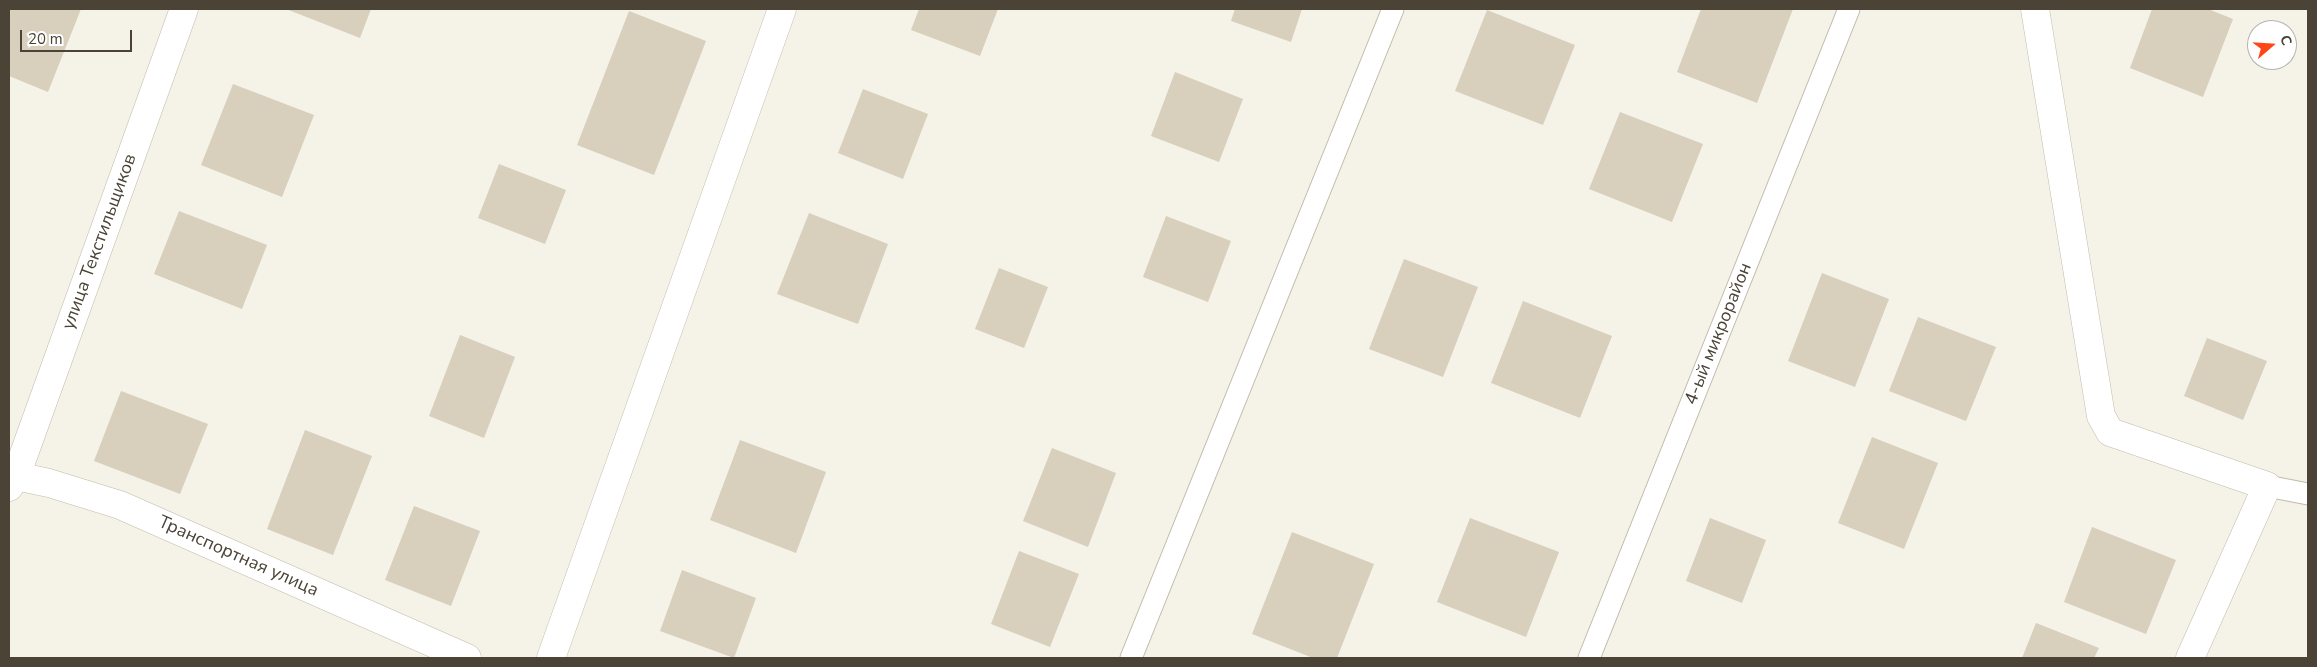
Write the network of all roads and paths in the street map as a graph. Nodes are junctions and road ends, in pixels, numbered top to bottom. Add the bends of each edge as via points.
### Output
1 (184, 9) edge
2 (782, 9) edge
3 (1393, 9) edge
4 (1849, 9) edge
5 (2035, 9) edge
6 (12, 481) edge
7 (2267, 486) junction
8 (2308, 494) edge
9 (467, 658) edge
10 (551, 658) edge
11 (1131, 658) edge
12 (1589, 658) edge
13 (2190, 658) edge

1 - 6 street, улица Текстильщиков
2 - 10 street
3 - 11 lane
4 - 12 lane, 4-ый микрорайон
5 - 7 street via 2101,416 2110,432
6 - 9 street, Транспортная улица via 50,482 120,505
7 - 8 lane
7 - 13 street

